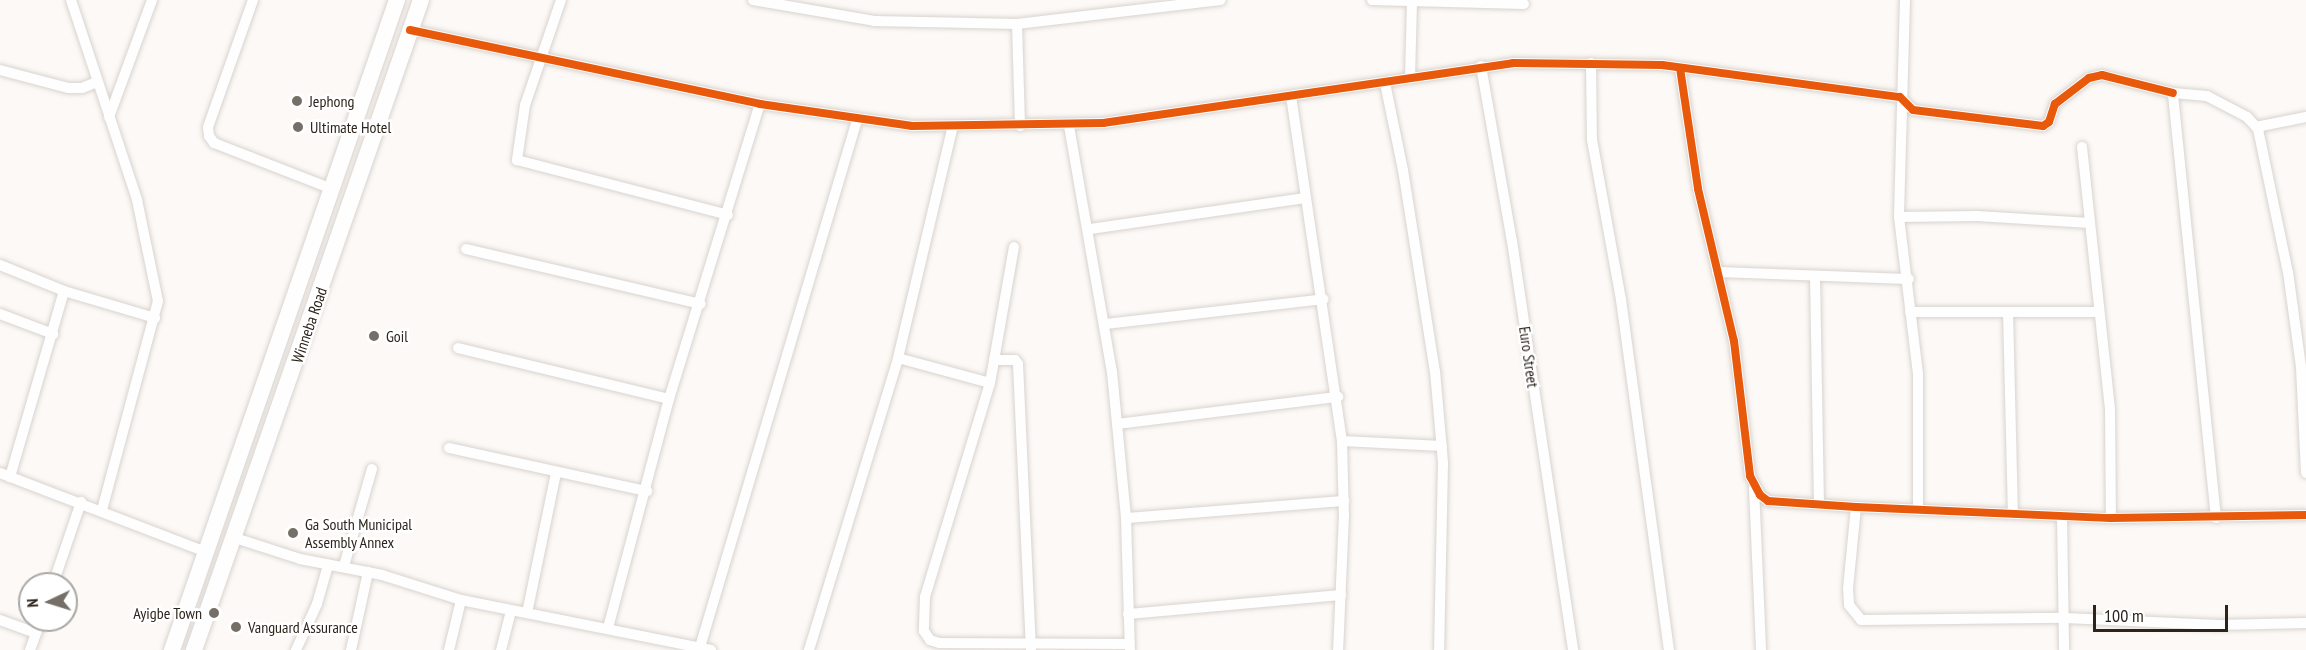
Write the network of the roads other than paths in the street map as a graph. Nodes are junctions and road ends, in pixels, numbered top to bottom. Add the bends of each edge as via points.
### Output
1 (71, 0) edge
2 (152, 0) edge
3 (253, 0) edge
4 (397, 0) edge
5 (421, 0) edge
6 (561, 0) edge
7 (753, 0) edge
8 (1221, 0) edge
9 (1372, 0) edge
10 (1905, 0) edge
11 (1412, 2) edge
12 (1524, 4) dead end
13 (1017, 24) junction
14 (410, 30) junction
15 (540, 60) junction
16 (1591, 63) junction
17 (1481, 66) junction
18 (1680, 68) junction
19 (0, 70) edge
20 (1410, 78) junction
21 (97, 82) junction
22 (1385, 83) junction
23 (2173, 93) junction
24 (1290, 96) junction
25 (1900, 97) junction
26 (760, 104) junction
27 (109, 117) junction
28 (2306, 117) edge
29 (857, 120) junction
30 (952, 126) junction
31 (1020, 126) junction
32 (1069, 126) junction
33 (2256, 127) junction
34 (2082, 147) dead end
35 (339, 167) junction
36 (332, 189) junction
37 (354, 195) junction
38 (1304, 198) junction
39 (728, 215) junction
40 (1899, 217) junction
41 (2090, 222) junction
42 (1090, 229) junction
43 (1014, 247) dead end
44 (466, 249) dead end
45 (0, 265) edge
46 (1717, 272) junction
47 (1815, 276) junction
48 (1909, 279) junction
49 (64, 291) junction
50 (1324, 299) junction
51 (701, 304) junction
52 (1910, 312) junction
53 (2008, 312) junction
54 (2099, 312) junction
55 (0, 314) edge
56 (155, 318) junction
57 (1106, 324) junction
58 (53, 334) junction
59 (458, 348) dead end
60 (898, 358) junction
61 (994, 360) junction
62 (990, 382) junction
63 (1338, 397) junction
64 (669, 399) junction
65 (1117, 424) junction
66 (248, 433) junction
67 (268, 441) junction
68 (1342, 441) junction
69 (1442, 446) junction
70 (449, 448) dead end
71 (372, 469) dead end
72 (556, 473) junction
73 (2306, 473) edge
74 (5, 475) edge
75 (1754, 488) junction
76 (647, 491) junction
77 (1344, 501) junction
78 (81, 502) junction
79 (1819, 504) junction
80 (1856, 507) junction
81 (102, 510) junction
82 (1918, 510) junction
83 (2013, 512) junction
84 (2306, 515) edge
85 (2062, 516) junction
86 (1125, 518) junction
87 (2111, 518) junction
88 (2216, 518) junction
89 (232, 537) junction
90 (206, 552) junction
91 (328, 565) junction
92 (344, 567) junction
93 (57, 572) edge
94 (368, 572) junction
95 (1341, 595) junction
96 (461, 600) junction
97 (511, 611) junction
98 (527, 613) junction
99 (1128, 614) junction
100 (2065, 618) junction
101 (0, 620) edge
102 (2306, 623) edge
103 (609, 628) junction
104 (36, 633) joint
105 (1129, 647) edge
106 (706, 648) edge
107 (1031, 648) edge
108 (30, 650) edge
109 (172, 650) edge
110 (194, 650) edge
111 (296, 650) edge
112 (351, 650) edge
113 (448, 650) edge
114 (501, 650) edge
115 (809, 650) edge
116 (1338, 650) edge
117 (1439, 650) edge
118 (1573, 650) edge
119 (1669, 650) edge
120 (1761, 650) edge
121 (2064, 650) edge

1 - 21 street
2 - 27 street
3 - 36 street via 208,127 209,136 214,143
4 - 35 highway, Winneba Road
5 - 14 highway, Winneba Road
6 - 15 street
7 - 13 street via 874,21
8 - 13 street
9 - 11 street
10 - 25 street
11 - 12 street
11 - 20 street
13 - 31 street
14 - 15 street
14 - 37 highway, Winneba Road
15 - 26 street
15 - 39 street via 525,105 517,160
16 - 17 street
16 - 18 street
16 - 119 street via 1592,140 1621,300
17 - 20 street
17 - 118 street, Euro Street via 1512,241
18 - 25 street
18 - 46 street via 1698,189
19 - 21 street via 68,88
20 - 22 street
21 - 27 street
22 - 24 street
22 - 69 street via 1435,371
23 - 25 street via 2102,75 2090,78 2055,104 2049,122 2043,126 1913,110
23 - 33 street via 2207,96 2247,117
23 - 88 street
24 - 32 street
24 - 38 street
25 - 40 street
26 - 29 street
26 - 39 street
27 - 56 street via 137,200 158,301
28 - 33 street
29 - 30 street
29 - 106 street
30 - 31 street
30 - 60 street
31 - 32 street
32 - 42 street
33 - 73 street via 2288,272 2301,367
34 - 41 street
35 - 36 highway, Winneba Road
35 - 37 highway via 341,190
36 - 66 highway, Winneba Road
37 - 67 highway, Winneba Road
38 - 42 street
38 - 50 street
39 - 51 street
40 - 41 street via 1977,216
40 - 48 street
41 - 54 street
42 - 57 street
43 - 61 street
44 - 51 street
45 - 49 street
46 - 47 street
46 - 75 street via 1734,341 1749,476
47 - 48 street
47 - 79 street
48 - 52 street
49 - 56 street
49 - 58 street
50 - 57 street
50 - 63 street
51 - 64 street
52 - 53 street
52 - 82 street via 1917,373
53 - 54 street
53 - 83 street
54 - 87 street via 2110,409
55 - 58 street
56 - 81 street
57 - 65 street
58 - 74 street
59 - 64 street
60 - 62 street
60 - 115 street
61 - 62 street
61 - 107 street via 1015,360 1018,364
62 - 107 street via 926,597 924,631 930,640 939,643
63 - 65 street
63 - 68 street
64 - 76 street
65 - 86 street
66 - 67 highway
66 - 90 highway, Winneba Road
67 - 89 highway, Winneba Road
68 - 69 street
68 - 77 street
69 - 117 street
70 - 72 street
71 - 92 street
72 - 76 street
72 - 98 street
74 - 78 street
75 - 79 street via 1768,501
75 - 120 street
76 - 103 street
77 - 86 street
77 - 95 street
78 - 81 street
78 - 93 street
79 - 80 street
80 - 82 street
80 - 100 street via 1849,597 1854,615 1861,620
81 - 90 street
82 - 83 street
83 - 85 street
84 - 88 street
85 - 87 street
85 - 100 street
86 - 99 street
87 - 88 street
89 - 91 street
89 - 110 highway, Winneba Road
90 - 109 highway, Winneba Road
91 - 92 street
91 - 111 street
92 - 94 street
94 - 96 street
94 - 112 street
95 - 99 street
95 - 116 street
96 - 97 street
96 - 113 street
97 - 98 street
97 - 114 street
98 - 103 street
99 - 105 street
100 - 102 street via 2218,625
100 - 121 street
101 - 104 street
103 - 106 street
104 - 108 street
105 - 107 street

